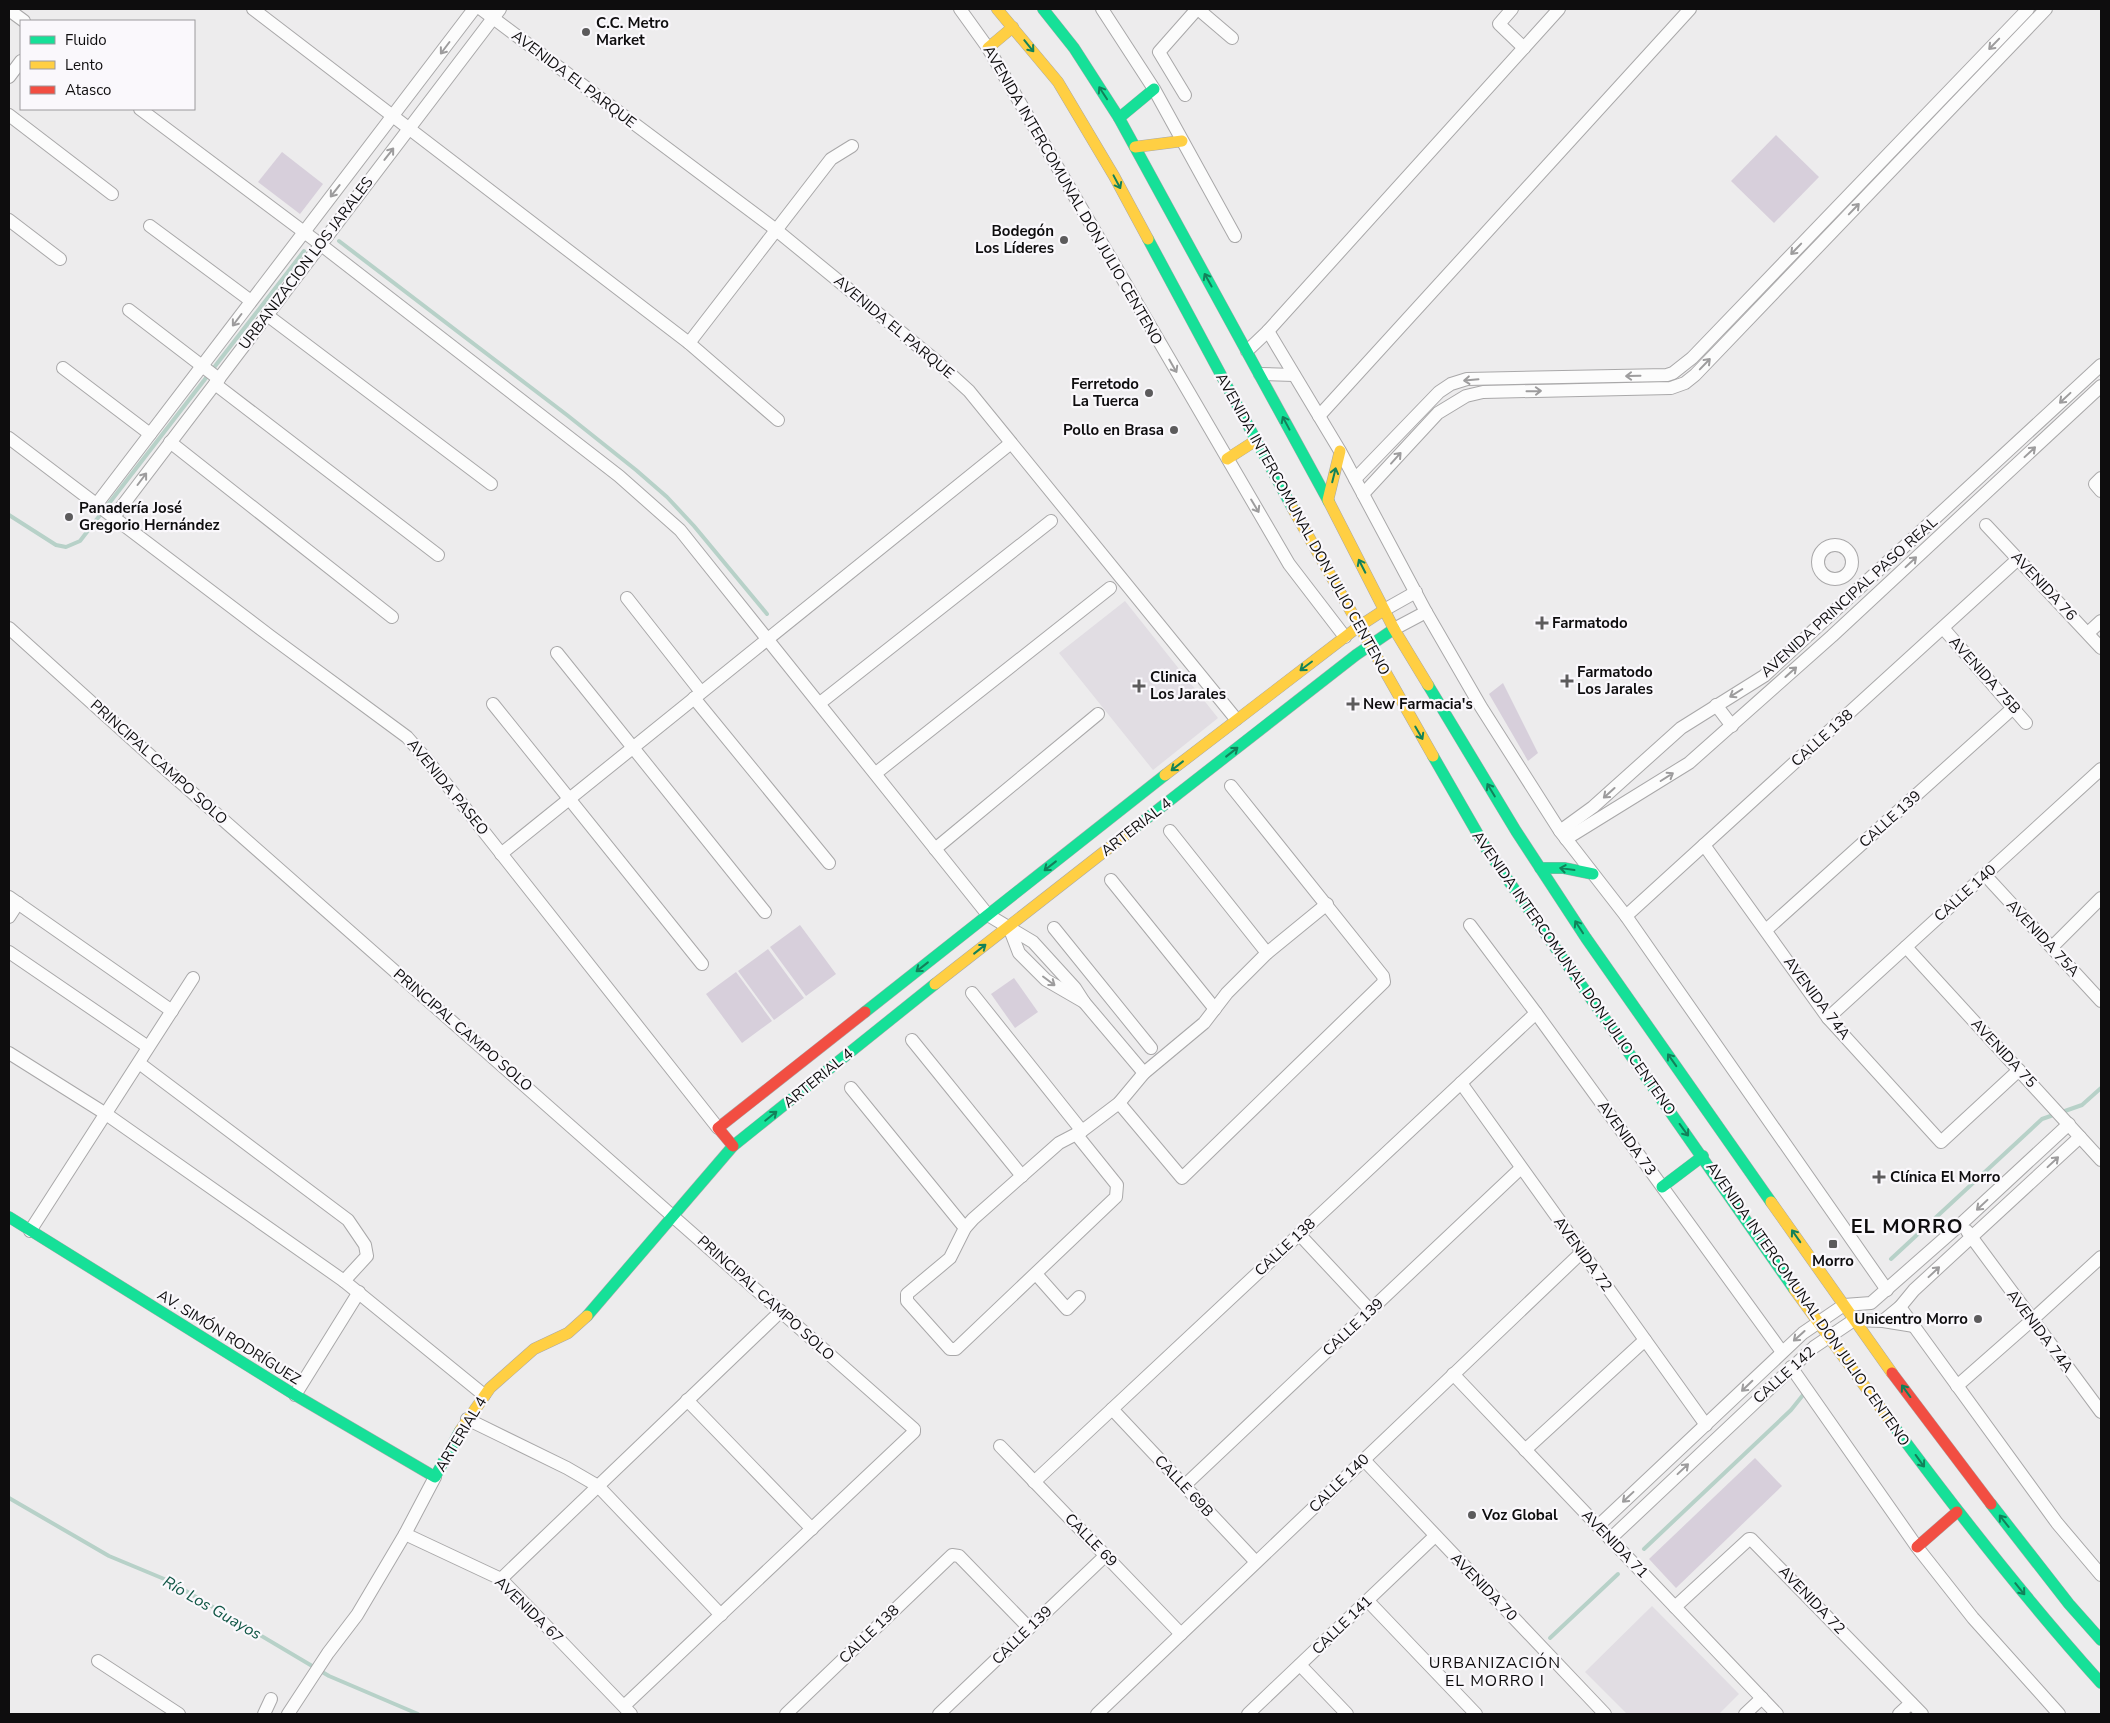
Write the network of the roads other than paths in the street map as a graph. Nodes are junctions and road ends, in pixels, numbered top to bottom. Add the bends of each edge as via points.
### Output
1 (253, 9) edge
2 (474, 9) edge
3 (481, 9) edge
4 (960, 9) edge
5 (997, 9) edge
6 (1043, 9) edge
7 (1102, 9) edge
8 (1197, 9) edge
9 (1512, 9) edge
10 (1558, 9) edge
11 (1690, 9) edge
12 (2028, 9) edge
13 (2046, 9) edge
14 (9, 10) edge
15 (497, 13) edge
16 (23, 20) edge
17 (1013, 27) junction
18 (1232, 38) dead end
19 (988, 48) junction
20 (1524, 48) junction
21 (20, 62) edge
22 (9, 77) edge
23 (1154, 89) junction
24 (1185, 94) dead end
25 (141, 110) edge
26 (9, 115) edge
27 (393, 115) junction
28 (1119, 118) junction
29 (409, 128) junction
30 (1182, 141) junction
31 (852, 146) dead end
32 (1135, 147) junction
33 (112, 194) dead end
34 (9, 220) edge
35 (1819, 225) junction
36 (150, 226) dead end
37 (775, 229) junction
38 (304, 232) junction
39 (1830, 234) junction
40 (1234, 236) dead end
41 (320, 244) junction
42 (60, 259) dead end
43 (251, 301) junction
44 (128, 310) dead end
45 (267, 314) junction
46 (1268, 330) junction
47 (689, 343) junction
48 (1247, 351) junction
49 (2101, 365) edge
50 (63, 368) dead end
51 (1673, 373) junction
52 (1260, 374) junction
53 (212, 375) junction
54 (1294, 375) junction
55 (1680, 385) junction
56 (2101, 386) edge
57 (1319, 416) junction
58 (778, 420) dead end
59 (150, 434) junction
60 (9, 438) edge
61 (1255, 441) junction
62 (170, 442) junction
63 (1011, 443) junction
64 (1340, 451) junction
65 (1227, 459) junction
66 (1355, 479) junction
67 (491, 484) dead end
68 (1364, 494) junction
69 (1328, 500) junction
70 (105, 512) junction
71 (1051, 521) dead end
72 (1986, 525) dead end
73 (438, 554) dead end
74 (2018, 559) junction
75 (1846, 574) dead end
76 (1110, 588) dead end
77 (1416, 592) junction
78 (1855, 592) junction
79 (627, 598) dead end
80 (1865, 605) junction
81 (1384, 610) junction
82 (1426, 612) junction
83 (392, 617) dead end
84 (2101, 621) edge
85 (1358, 627) junction
86 (9, 628) edge
87 (1943, 628) junction
88 (1394, 629) junction
89 (2088, 633) junction
90 (1345, 637) junction
91 (768, 638) junction
92 (1369, 645) junction
93 (2101, 648) edge
94 (557, 653) dead end
95 (698, 695) junction
96 (820, 702) junction
97 (493, 704) dead end
98 (1716, 705) junction
99 (2014, 708) junction
100 (1098, 714) dead end
101 (1236, 719) junction
102 (2026, 723) dead end
103 (1732, 726) junction
104 (1250, 737) junction
105 (633, 746) junction
106 (2101, 769) edge
107 (876, 773) junction
108 (1231, 786) dead end
109 (569, 798) junction
110 (1170, 831) dead end
111 (1563, 835) junction
112 (1704, 845) junction
113 (935, 849) junction
114 (502, 854) junction
115 (829, 863) dead end
116 (1540, 868) junction
117 (1593, 874) junction
118 (1985, 875) junction
119 (1111, 880) dead end
120 (2101, 898) edge
121 (13, 900) edge
122 (1327, 904) junction
123 (765, 912) dead end
124 (988, 914) junction
125 (1626, 916) junction
126 (9, 917) edge
127 (1470, 925) dead end
128 (1009, 927) junction
129 (1054, 928) dead end
130 (1766, 930) junction
131 (1906, 947) junction
132 (2052, 947) junction
133 (9, 952) edge
134 (1268, 953) junction
135 (702, 964) dead end
136 (193, 978) dead end
137 (972, 993) dead end
138 (2101, 1001) edge
139 (1215, 1009) junction
140 (172, 1011) junction
141 (1121, 1011) junction
142 (1536, 1013) junction
143 (1828, 1018) junction
144 (1103, 1024) junction
145 (912, 1040) dead end
146 (148, 1047) junction
147 (1151, 1048) dead end
148 (9, 1053) edge
149 (138, 1063) junction
150 (2019, 1070) junction
151 (1144, 1073) junction
152 (1461, 1084) junction
153 (851, 1088) dead end
154 (1119, 1103) junction
155 (106, 1114) junction
156 (2067, 1122) junction
157 (718, 1128) junction
158 (1079, 1133) junction
159 (2080, 1137) junction
160 (733, 1146) junction
161 (1703, 1156) junction
162 (2101, 1160) edge
163 (1521, 1168) junction
164 (1022, 1176) junction
165 (1662, 1187) junction
166 (673, 1216) junction
167 (9, 1218) edge
168 (1962, 1224) junction
169 (965, 1228) junction
170 (30, 1231) junction
171 (1299, 1234) junction
172 (1971, 1237) junction
173 (1582, 1252) junction
174 (2101, 1256) edge
175 (1036, 1274) junction
176 (344, 1282) junction
177 (1887, 1290) junction
178 (359, 1292) junction
179 (1079, 1297) dead end
180 (1844, 1305) junction
181 (1900, 1307) junction
182 (1370, 1310) junction
183 (781, 1311) junction
184 (1854, 1320) junction
185 (2032, 1320) junction
186 (1883, 1321) junction
187 (1818, 1322) junction
188 (1914, 1326) junction
189 (1828, 1337) junction
190 (1645, 1340) junction
191 (1782, 1352) junction
192 (1791, 1367) junction
193 (1453, 1374) junction
194 (1957, 1386) junction
195 (484, 1394) junction
196 (295, 1395) junction
197 (687, 1400) junction
198 (2100, 1407) edge
199 (1112, 1409) junction
200 (467, 1419) junction
201 (1706, 1425) junction
202 (1000, 1446) dead end
203 (1525, 1450) junction
204 (1364, 1460) junction
205 (435, 1477) junction
206 (1034, 1482) junction
207 (598, 1486) junction
208 (1184, 1486) junction
209 (1957, 1512) junction
210 (1598, 1526) junction
211 (812, 1528) junction
212 (406, 1534) junction
213 (1435, 1536) junction
214 (1610, 1539) junction
215 (1917, 1548) junction
216 (1106, 1556) junction
217 (1256, 1562) junction
218 (2101, 1575) edge
219 (501, 1579) junction
220 (1368, 1601) junction
221 (1675, 1607) junction
222 (721, 1615) junction
223 (1029, 1628) junction
224 (1181, 1634) junction
225 (2101, 1640) edge
226 (98, 1661) dead end
227 (1300, 1665) junction
228 (2101, 1684) edge
229 (1762, 1698) junction
230 (271, 1700) dead end
231 (1911, 1703) junction
232 (628, 1710) edge
233 (1600, 1712) edge
234 (179, 1714) edge
235 (264, 1714) edge
236 (288, 1714) edge
237 (787, 1714) edge
238 (938, 1714) edge
239 (1097, 1714) edge
240 (1248, 1714) edge
241 (1347, 1714) edge
242 (1476, 1714) edge
243 (1745, 1714) edge
244 (1778, 1714) edge
245 (1899, 1714) edge
246 (1922, 1714) edge
247 (2056, 1714) edge

1 - 27 street
2 -> 27 street, URBANIZACION LOS JARALES
3 - 15 street, AVENIDA EL PARQUE
4 - 19 street, AVENIDA INTERCOMUNAL DON JULIO CENTENO
5 - 17 main road, AVENIDA INTERCOMUNAL DON JULIO CENTENO
28 -> 6 main road, AVENIDA INTERCOMUNAL DON JULIO CENTENO via 1074,48
7 - 23 street
8 - 18 street
8 - 24 street via 1159,52
9 - 20 street via 1499,24
10 - 20 street
11 - 57 street
12 -> 35 street
39 -> 13 street
14 - 16 street
15 - 29 street, URBANIZACION LOS JARALES
15 - 37 street, AVENIDA EL PARQUE
17 - 19 main road
17 -> 61 main road, AVENIDA INTERCOMUNAL DON JULIO CENTENO via 1058,82 1114,176
19 -> 65 street, AVENIDA INTERCOMUNAL DON JULIO CENTENO
20 - 46 street
21 - 22 street
23 - 28 main road
23 - 30 street
25 - 38 street
26 - 33 street
27 - 29 street
27 -> 38 street, URBANIZACION LOS JARALES
28 - 32 main road, AVENIDA INTERCOMUNAL DON JULIO CENTENO
41 -> 29 street, URBANIZACION LOS JARALES
29 - 47 street
30 - 32 main road
30 - 40 street
31 - 37 street via 830,159
48 -> 32 main road, AVENIDA INTERCOMUNAL DON JULIO CENTENO
34 - 42 street
35 - 39 street
35 -> 51 street via 1692,358
36 - 43 street
37 - 47 street
37 - 63 street, AVENIDA EL PARQUE via 935,360 970,392
38 - 41 street
38 - 43 street, URBANIZACION LOS JARALES
55 -> 39 street via 1695,375
41 - 45 street, URBANIZACION LOS JARALES
41 - 91 street via 653,505 680,530
43 -> 53 street, URBANIZACION LOS JARALES
44 - 53 street
45 - 53 street, URBANIZACION LOS JARALES
45 - 67 street
46 - 48 street
46 - 54 street
47 - 58 street
48 - 52 main road, AVENIDA INTERCOMUNAL DON JULIO CENTENO
49 -> 78 street, AVENIDA PRINCIPAL PASO REAL
50 - 59 street
51 - 55 street
51 -> 66 street via 1467,379 1451,384 1439,392
52 - 54 street
69 -> 52 main road, AVENIDA INTERCOMUNAL DON JULIO CENTENO
53 - 59 street, URBANIZACION LOS JARALES
53 - 62 street, URBANIZACION LOS JARALES
53 - 73 street
54 - 57 street
68 -> 55 street via 1438,413 1466,396 1483,392 1672,388
80 -> 56 street, AVENIDA PRINCIPAL PASO REAL
57 - 64 street
59 - 70 street, URBANIZACION LOS JARALES
60 - 70 street, AVENIDA PASEO
61 - 65 main road
61 - 85 main road, AVENIDA INTERCOMUNAL DON JULIO CENTENO
70 -> 62 street, URBANIZACION LOS JARALES
62 - 83 street
63 - 91 street
63 - 101 street, AVENIDA EL PARQUE
64 - 66 street
69 -> 64 main road
65 -> 90 street, AVENIDA INTERCOMUNAL DON JULIO CENTENO via 1289,564
66 - 68 street
68 - 77 street
81 -> 69 main road, AVENIDA INTERCOMUNAL DON JULIO CENTENO
70 - 114 street, AVENIDA PASEO via 407,737
71 - 96 street
72 - 74 street, AVENIDA 76
74 - 87 street, CALLE 138
74 - 89 street, AVENIDA 76
75 - 78 street
76 - 107 street
77 - 81 street, ARTERIAL 4
77 - 82 street
78 - 80 street
78 -> 98 street, AVENIDA PRINCIPAL PASO REAL via 1764,676
79 - 95 street
103 -> 80 street, AVENIDA PRINCIPAL PASO REAL
81 - 85 main road, ARTERIAL 4
81 - 88 main road, AVENIDA INTERCOMUNAL DON JULIO CENTENO
82 - 88 street, ARTERIAL 4
82 - 111 street via 1481,707
84 - 89 street
85 - 90 main road, ARTERIAL 4
85 - 92 main road, AVENIDA INTERCOMUNAL DON JULIO CENTENO
86 - 166 street, PRINCIPAL CAMPO SOLO
87 - 99 street, AVENIDA 75B
87 - 112 street, CALLE 138
88 - 92 main road, ARTERIAL 4
116 -> 88 main road, AVENIDA INTERCOMUNAL DON JULIO CENTENO
89 - 93 street, AVENIDA 76
90 -> 101 main road, ARTERIAL 4
91 - 95 street
91 - 96 street
92 - 104 main road, ARTERIAL 4
92 -> 161 main road, AVENIDA INTERCOMUNAL DON JULIO CENTENO via 1487,850
94 - 105 street
95 - 105 street
95 - 115 street
96 - 107 street
97 - 109 street
98 - 103 street
98 -> 111 street, AVENIDA PRINCIPAL PASO REAL via 1681,728
99 - 102 street, AVENIDA 75B
99 - 130 street, CALLE 139
100 - 113 street
101 - 104 main road
101 -> 124 main road, ARTERIAL 4
111 -> 103 street, AVENIDA PRINCIPAL PASO REAL via 1689,763
128 -> 104 main road, ARTERIAL 4
105 - 109 street
105 - 123 street
106 - 118 street, CALLE 140
107 - 113 street
108 - 122 street
109 - 114 street
109 - 135 street
110 - 134 street
111 - 117 street
112 - 125 street, CALLE 138
112 - 130 street, AVENIDA 74A
113 - 124 street
114 - 157 street, AVENIDA PASEO
117 -> 116 main road via 1564,868
180 -> 116 main road, AVENIDA INTERCOMUNAL DON JULIO CENTENO
117 - 125 street
118 - 131 street, CALLE 140
118 - 132 street, AVENIDA 75A
119 - 139 street
120 - 132 street
121 - 126 street
121 - 140 street
122 - 134 street
122 - 154 street via 1383,976 1384,982 1184,1176 1180,1178
124 - 128 street
124 -> 157 main road, ARTERIAL 4
125 - 177 street
127 - 142 street, AVENIDA 73
128 - 144 street via 1019,953 1046,980 1084,1002
160 -> 128 main road, ARTERIAL 4
129 - 141 street
130 - 143 street, AVENIDA 74A
131 - 143 street, CALLE 140
131 - 150 street, AVENIDA 75
132 - 138 street, AVENIDA 75A
133 - 146 street
134 - 139 street via 1227,992
136 - 140 street
137 - 158 street
139 - 151 street via 1204,1023
140 - 146 street
141 - 144 street
141 - 147 street
142 - 152 street, CALLE 138
142 - 165 street, AVENIDA 73
143 - 150 street, AVENIDA 74A via 1941,1142
144 - 151 street
145 - 164 street
146 - 149 street
148 - 155 street
149 - 155 street
149 - 176 street via 348,1220 365,1245 367,1256
150 - 156 street, AVENIDA 75
151 - 154 street
152 - 163 street, AVENIDA 72
152 - 171 street, CALLE 138
153 - 169 street
154 - 158 street
155 - 170 street
155 - 176 street
156 - 159 street, AVENIDA 75
156 -> 168 street, CALLE 142
157 - 160 main road
158 - 164 street via 1059,1143
158 - 175 street via 1117,1185 1116,1197
159 - 162 street, AVENIDA 75
172 -> 159 street
160 - 166 main road, ARTERIAL 4
161 - 165 main road
161 - 187 main road, AVENIDA INTERCOMUNAL DON JULIO CENTENO
163 - 173 street, AVENIDA 72
163 - 182 street, CALLE 139
164 - 169 street
165 - 191 street, AVENIDA 73
166 - 183 street, PRINCIPAL CAMPO SOLO
166 - 195 main road, ARTERIAL 4 via 593,1311 568,1333 534,1349
167 - 170 main road, AV. SIMÓN RODRÍGUEZ
168 - 172 street, AVENIDA 74A
168 - 177 street, CALLE 142
169 - 175 street via 950,1258 906,1297 950,1349 956,1349
170 - 196 main road, AV. SIMÓN RODRÍGUEZ
171 - 182 street
171 - 199 street, CALLE 138
181 -> 172 street
172 - 185 street, AVENIDA 74A
173 - 190 street, AVENIDA 72
173 - 193 street, CALLE 140
174 - 185 street
175 - 179 street via 1067,1309
176 - 178 street
177 - 180 street, CALLE 142 via 1871,1303
178 - 195 street
178 - 196 street
180 - 184 main road, AVENIDA INTERCOMUNAL DON JULIO CENTENO
180 - 187 street, CALLE 142
181 - 186 street
181 - 188 street
182 - 208 street, CALLE 139
183 - 197 street
183 - 211 street, PRINCIPAL CAMPO SOLO via 914,1429
184 - 186 street
184 - 189 street, CALLE 142
225 -> 184 main road, AVENIDA INTERCOMUNAL DON JULIO CENTENO via 1936,1433
185 - 194 street
185 - 198 street, AVENIDA 74A
186 - 188 street
187 - 189 main road, AVENIDA INTERCOMUNAL DON JULIO CENTENO
187 -> 191 street, CALLE 142
188 - 194 street
189 - 192 street, CALLE 142
189 -> 209 main road, AVENIDA INTERCOMUNAL DON JULIO CENTENO
190 - 201 street, AVENIDA 72
190 - 203 street
191 -> 201 street, CALLE 142
214 -> 192 street, CALLE 142
192 - 215 street
193 - 203 street, AVENIDA 71
193 - 204 street, CALLE 140
194 - 218 street via 2056,1523
195 - 200 main road, ARTERIAL 4
196 - 205 main road, AV. SIMÓN RODRÍGUEZ
197 - 207 street
197 - 211 street
199 - 206 street, CALLE 138
199 - 208 street, CALLE 69B
200 - 205 main road, ARTERIAL 4
200 - 207 street
201 -> 210 street, CALLE 142
202 - 206 street, CALLE 69
203 - 210 street, AVENIDA 71
204 - 213 street, AVENIDA 70
204 - 217 street, CALLE 140
205 - 212 street, ARTERIAL 4
206 - 216 street, CALLE 69
207 - 219 street
207 - 222 street
208 - 217 street, CALLE 69B
209 - 215 main road
209 -> 228 main road, AVENIDA INTERCOMUNAL DON JULIO CENTENO
210 - 214 street, AVENIDA 71
211 - 222 street
212 - 219 street, AVENIDA 67
212 - 236 street, ARTERIAL 4 via 357,1615
213 - 220 street, CALLE 141
213 - 233 street, AVENIDA 70
214 - 221 street, AVENIDA 71
215 - 247 street
216 - 223 street, CALLE 139
216 - 224 street, CALLE 69
217 - 224 street, CALLE 140
219 - 232 street, AVENIDA 67
220 - 227 street, CALLE 141
220 - 242 street
221 - 229 street, AVENIDA 71
221 - 231 street, AVENIDA 72 via 1751,1539
222 - 232 street
223 - 237 street, CALLE 138 via 959,1556 952,1555
223 - 238 street, CALLE 139
224 - 239 street, CALLE 140
226 - 234 street
227 - 240 street, CALLE 141
227 - 241 street
229 - 243 street
229 - 244 street, AVENIDA 71
230 - 235 street
231 - 245 street
231 - 246 street, AVENIDA 72

